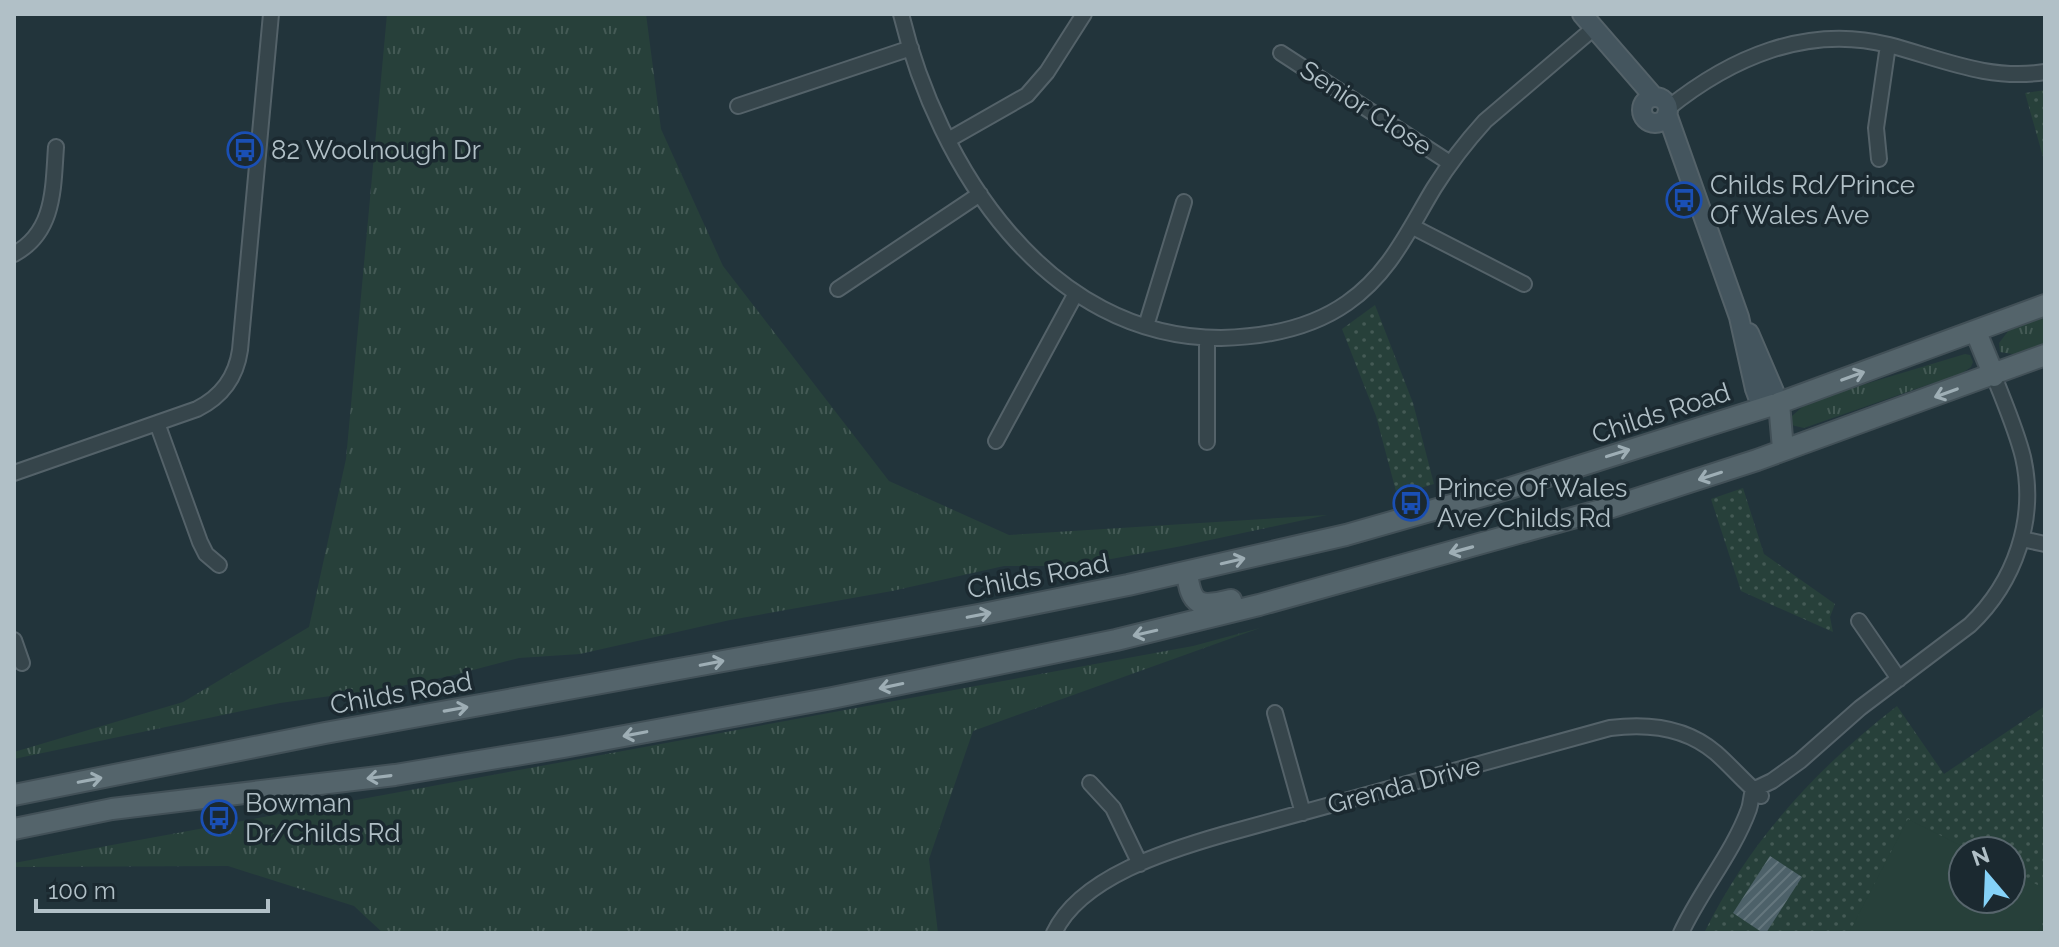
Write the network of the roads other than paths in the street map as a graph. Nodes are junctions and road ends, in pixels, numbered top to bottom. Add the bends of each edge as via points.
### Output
1 (271, 14) edge
2 (901, 14) edge
3 (1084, 14) edge
4 (1588, 21) edge
5 (1888, 45) junction
6 (911, 48) junction
7 (1281, 53) dead end
8 (2045, 72) edge
9 (738, 106) dead end
10 (1657, 108) junction
11 (948, 140) junction
12 (56, 147) dead end
13 (1879, 159) dead end
14 (1450, 163) junction
15 (980, 194) junction
16 (1184, 202) dead end
17 (1413, 227) junction
18 (14, 254) edge
19 (1524, 284) dead end
20 (838, 289) dead end
21 (1076, 293) junction
22 (2045, 305) edge
23 (1146, 326) junction
24 (1976, 332) junction
25 (1207, 338) junction
26 (2045, 355) edge
27 (1994, 376) junction
28 (1770, 405) junction
29 (157, 423) junction
30 (996, 441) dead end
31 (1207, 442) dead end
32 (1783, 449) junction
33 (14, 473) edge
34 (2022, 539) junction
35 (2045, 544) edge
36 (1423, 560) junction
37 (219, 565) dead end
38 (1187, 572) junction
39 (1859, 621) dead end
40 (14, 640) edge
41 (22, 663) dead end
42 (1899, 679) junction
43 (1275, 713) dead end
44 (1090, 783) dead end
45 (1757, 793) junction
46 (14, 795) edge
47 (1303, 813) junction
48 (14, 829) edge
49 (1140, 864) junction
50 (1054, 933) edge
51 (1681, 933) edge

1 - 29 street via 239,358 217,396
2 - 6 street
3 - 11 street via 1027,95
4 - 10 street
4 - 14 street via 1485,121
5 - 8 street via 1987,73
5 - 10 street via 1848,40 1796,43 1748,57
5 - 13 street via 1876,128
6 - 9 street
6 - 11 street
7 - 14 street, Senior Close
10 - 28 street via 1675,132 1739,317 1761,357
11 - 15 street
12 - 18 street via 47,220 34,241
14 - 17 street
15 - 20 street
15 - 21 street via 1026,252
16 - 23 street
17 - 19 street
17 - 25 street via 1386,268 1345,305 1279,332
21 - 23 street
21 - 30 street
22 - 24 main road, Childs Road
23 - 25 street
24 - 27 main road
28 -> 24 main road, Childs Road
25 - 31 street
26 - 27 main road
27 -> 32 main road
27 - 34 street via 2023,459 2027,500
28 - 32 main road
38 -> 28 main road, Childs Road via 1346,535 1507,489
29 - 33 street
29 - 37 street via 200,542
32 -> 36 main road via 1612,507
34 - 35 street
34 - 42 street via 2007,578 1984,612
36 - 38 main road via 1207,605 1191,596
36 -> 48 main road via 1116,640 832,698 458,765 112,809
46 -> 38 main road, Childs Road
39 - 42 street
40 - 41 street
42 - 45 street
43 - 47 street
44 - 49 street via 1113,808
45 - 47 street, Grenda Drive via 1700,742 1665,728 1628,726
45 - 51 street
47 - 49 street, Grenda Drive via 1193,843
49 - 50 street, Grenda Drive via 1087,894 1063,916

